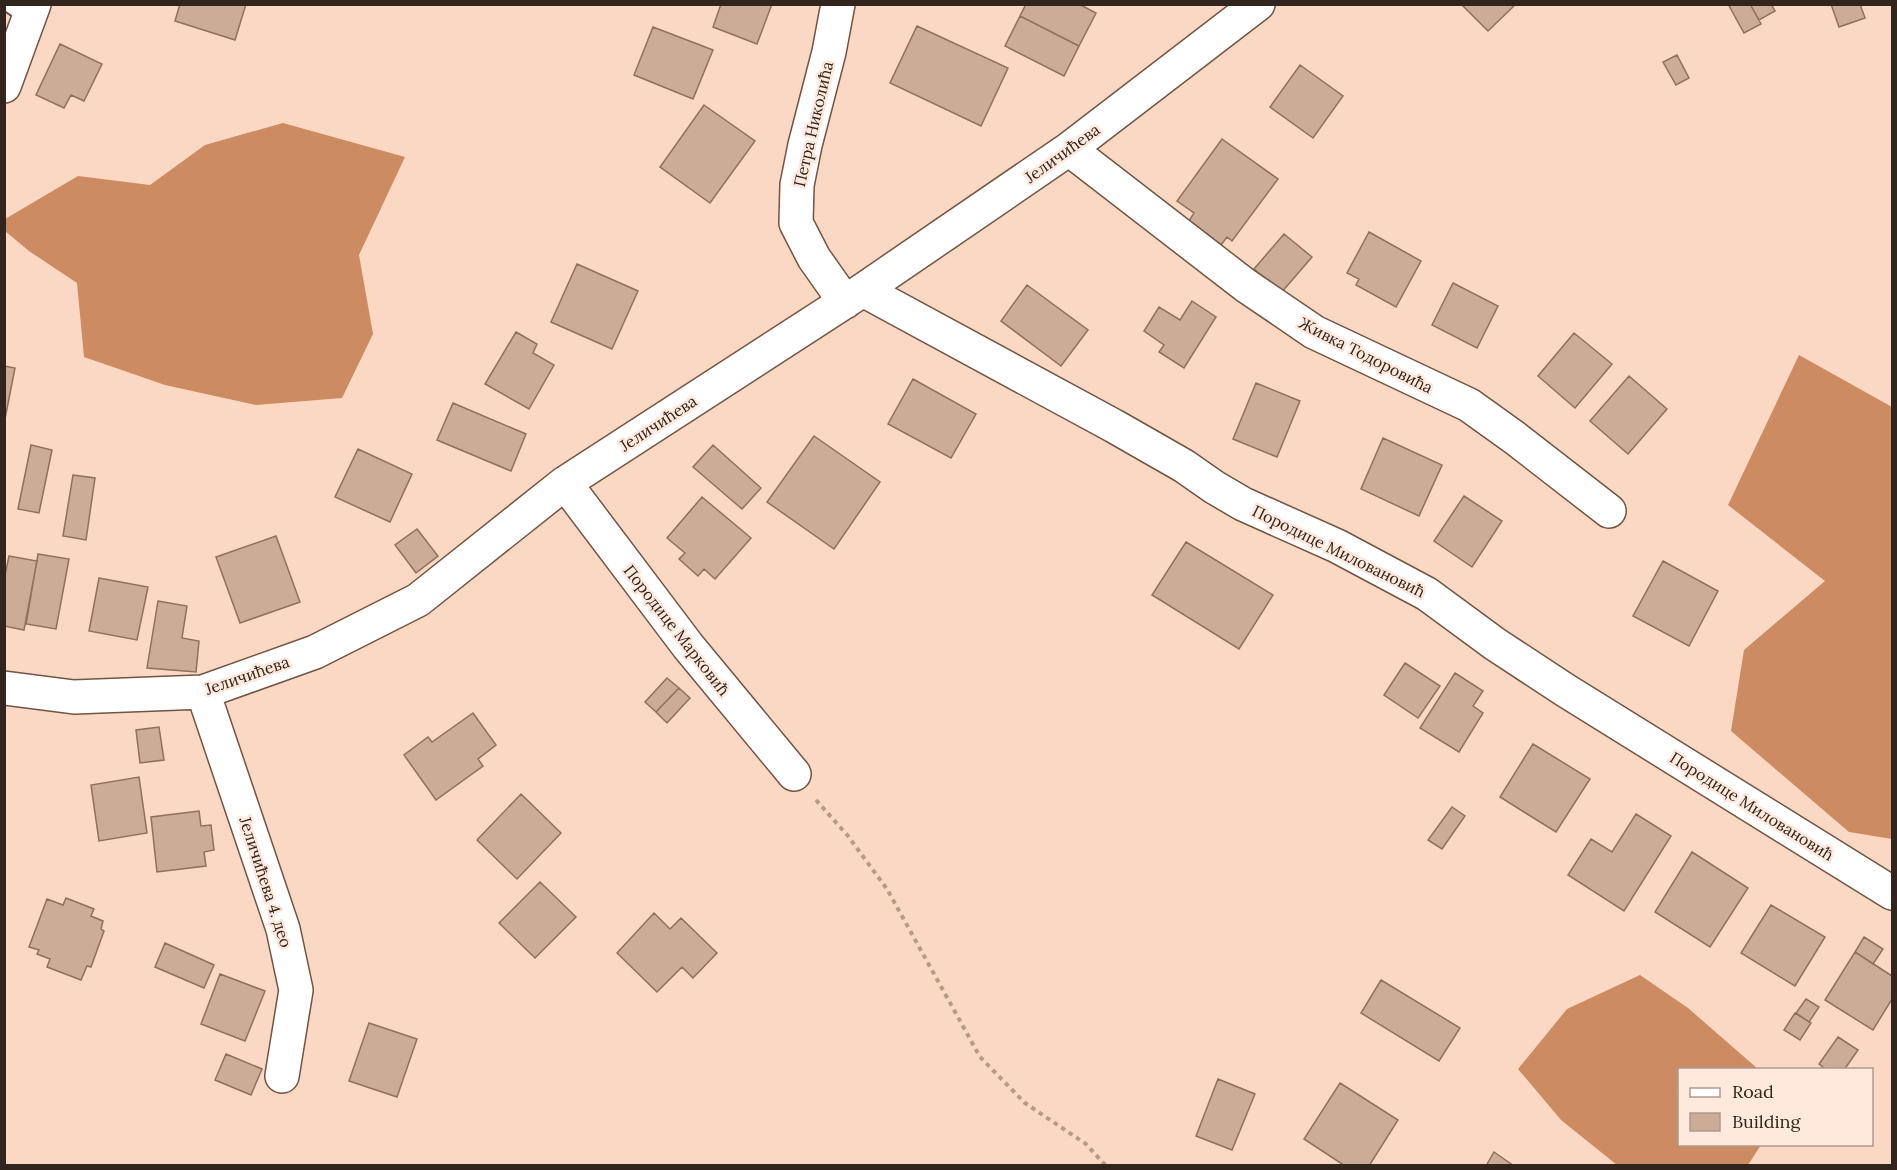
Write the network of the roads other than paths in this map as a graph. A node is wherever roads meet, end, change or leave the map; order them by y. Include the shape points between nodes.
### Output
1 (838, 4) edge
2 (1258, 4) edge
3 (25, 9) edge
4 (4, 86) edge
5 (1069, 149) junction
6 (854, 296) junction
7 (565, 483) junction
8 (1609, 511) dead end
9 (4, 688) edge
10 (203, 692) junction
11 (794, 774) road end
12 (1893, 893) edge
13 (282, 1076) dead end

1 - 6 street, Петра Николића via 797,185 796,223 814,258
2 - 5 street, Јеличићева
3 - 4 street
5 - 6 street, Јеличићева
5 - 8 street, Живка Тодоровића via 1245,285 1314,332 1469,405
6 - 7 street, Јеличићева
6 - 12 street, Породице Миловановић via 1114,426 1243,504 1337,546 1427,594 1565,690
7 - 10 street, Јеличићева via 418,600 315,652
7 - 11 street, Породице Марковић via 688,646
9 - 10 street, Јеличићева via 74,697
10 - 13 street, Јеличићева 4. део via 283,929 296,990

